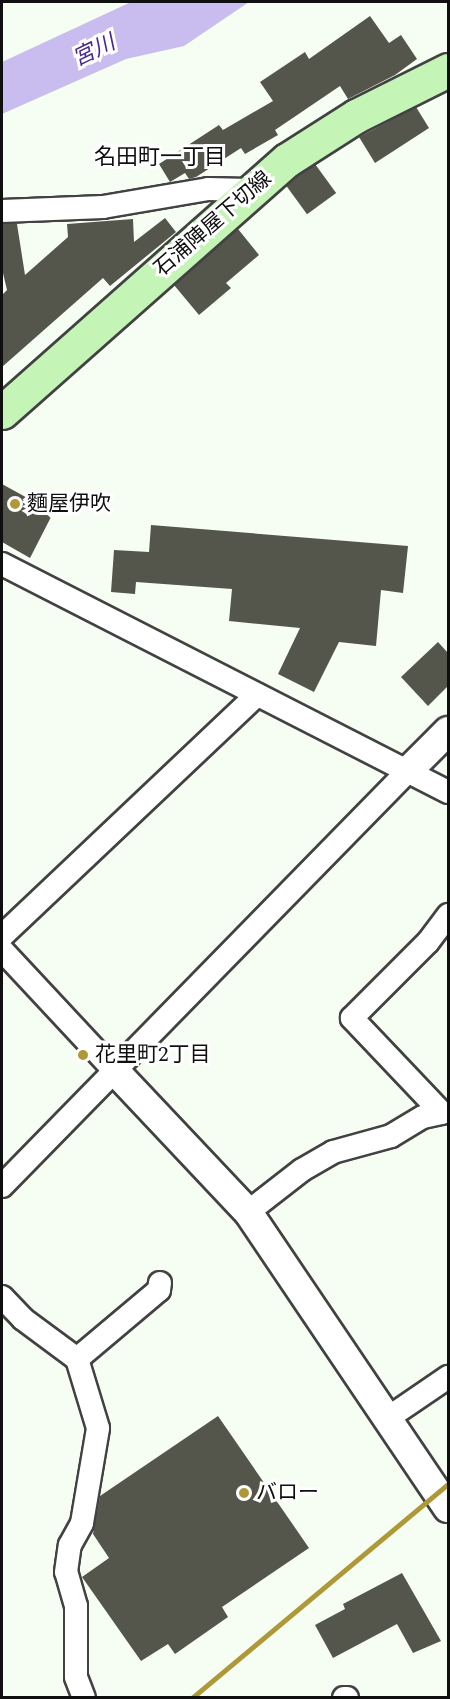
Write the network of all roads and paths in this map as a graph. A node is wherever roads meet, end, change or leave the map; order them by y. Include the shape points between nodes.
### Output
1 (448, 70) edge
2 (249, 190) junction
3 (2, 211) edge
4 (2, 412) edge
5 (2, 564) edge
6 (257, 695) junction
7 (448, 731) edge
8 (409, 770) junction
9 (448, 792) edge
10 (448, 915) edge
11 (2, 936) edge
12 (2, 950) edge
13 (114, 1070) junction
14 (445, 1118) edge
15 (2, 1186) edge
16 (248, 1212) junction
17 (160, 1283) dead end
18 (2, 1297) edge
19 (76, 1359) junction
20 (448, 1377) edge
21 (388, 1418) junction
22 (448, 1508) edge
23 (84, 1698) edge

1 - 2 main road, 石浦陣屋下切線 via 356,116
2 - 3 street via 208,189 103,207
2 - 4 main road, 石浦陣屋下切線
5 - 6 street
6 - 8 street
6 - 11 street
7 - 8 street
8 - 9 street
8 - 13 street
10 - 14 street via 429,942 352,1018
12 - 13 street
13 - 15 street
13 - 16 street
14 - 16 street via 423,1117 391,1136 333,1152 302,1170
16 - 21 street
17 - 19 street via 159,1290
18 - 19 street via 23,1319
19 - 23 street via 98,1428 82,1523 70,1545 66,1572 76,1606 76,1677
20 - 21 street
21 - 22 street

